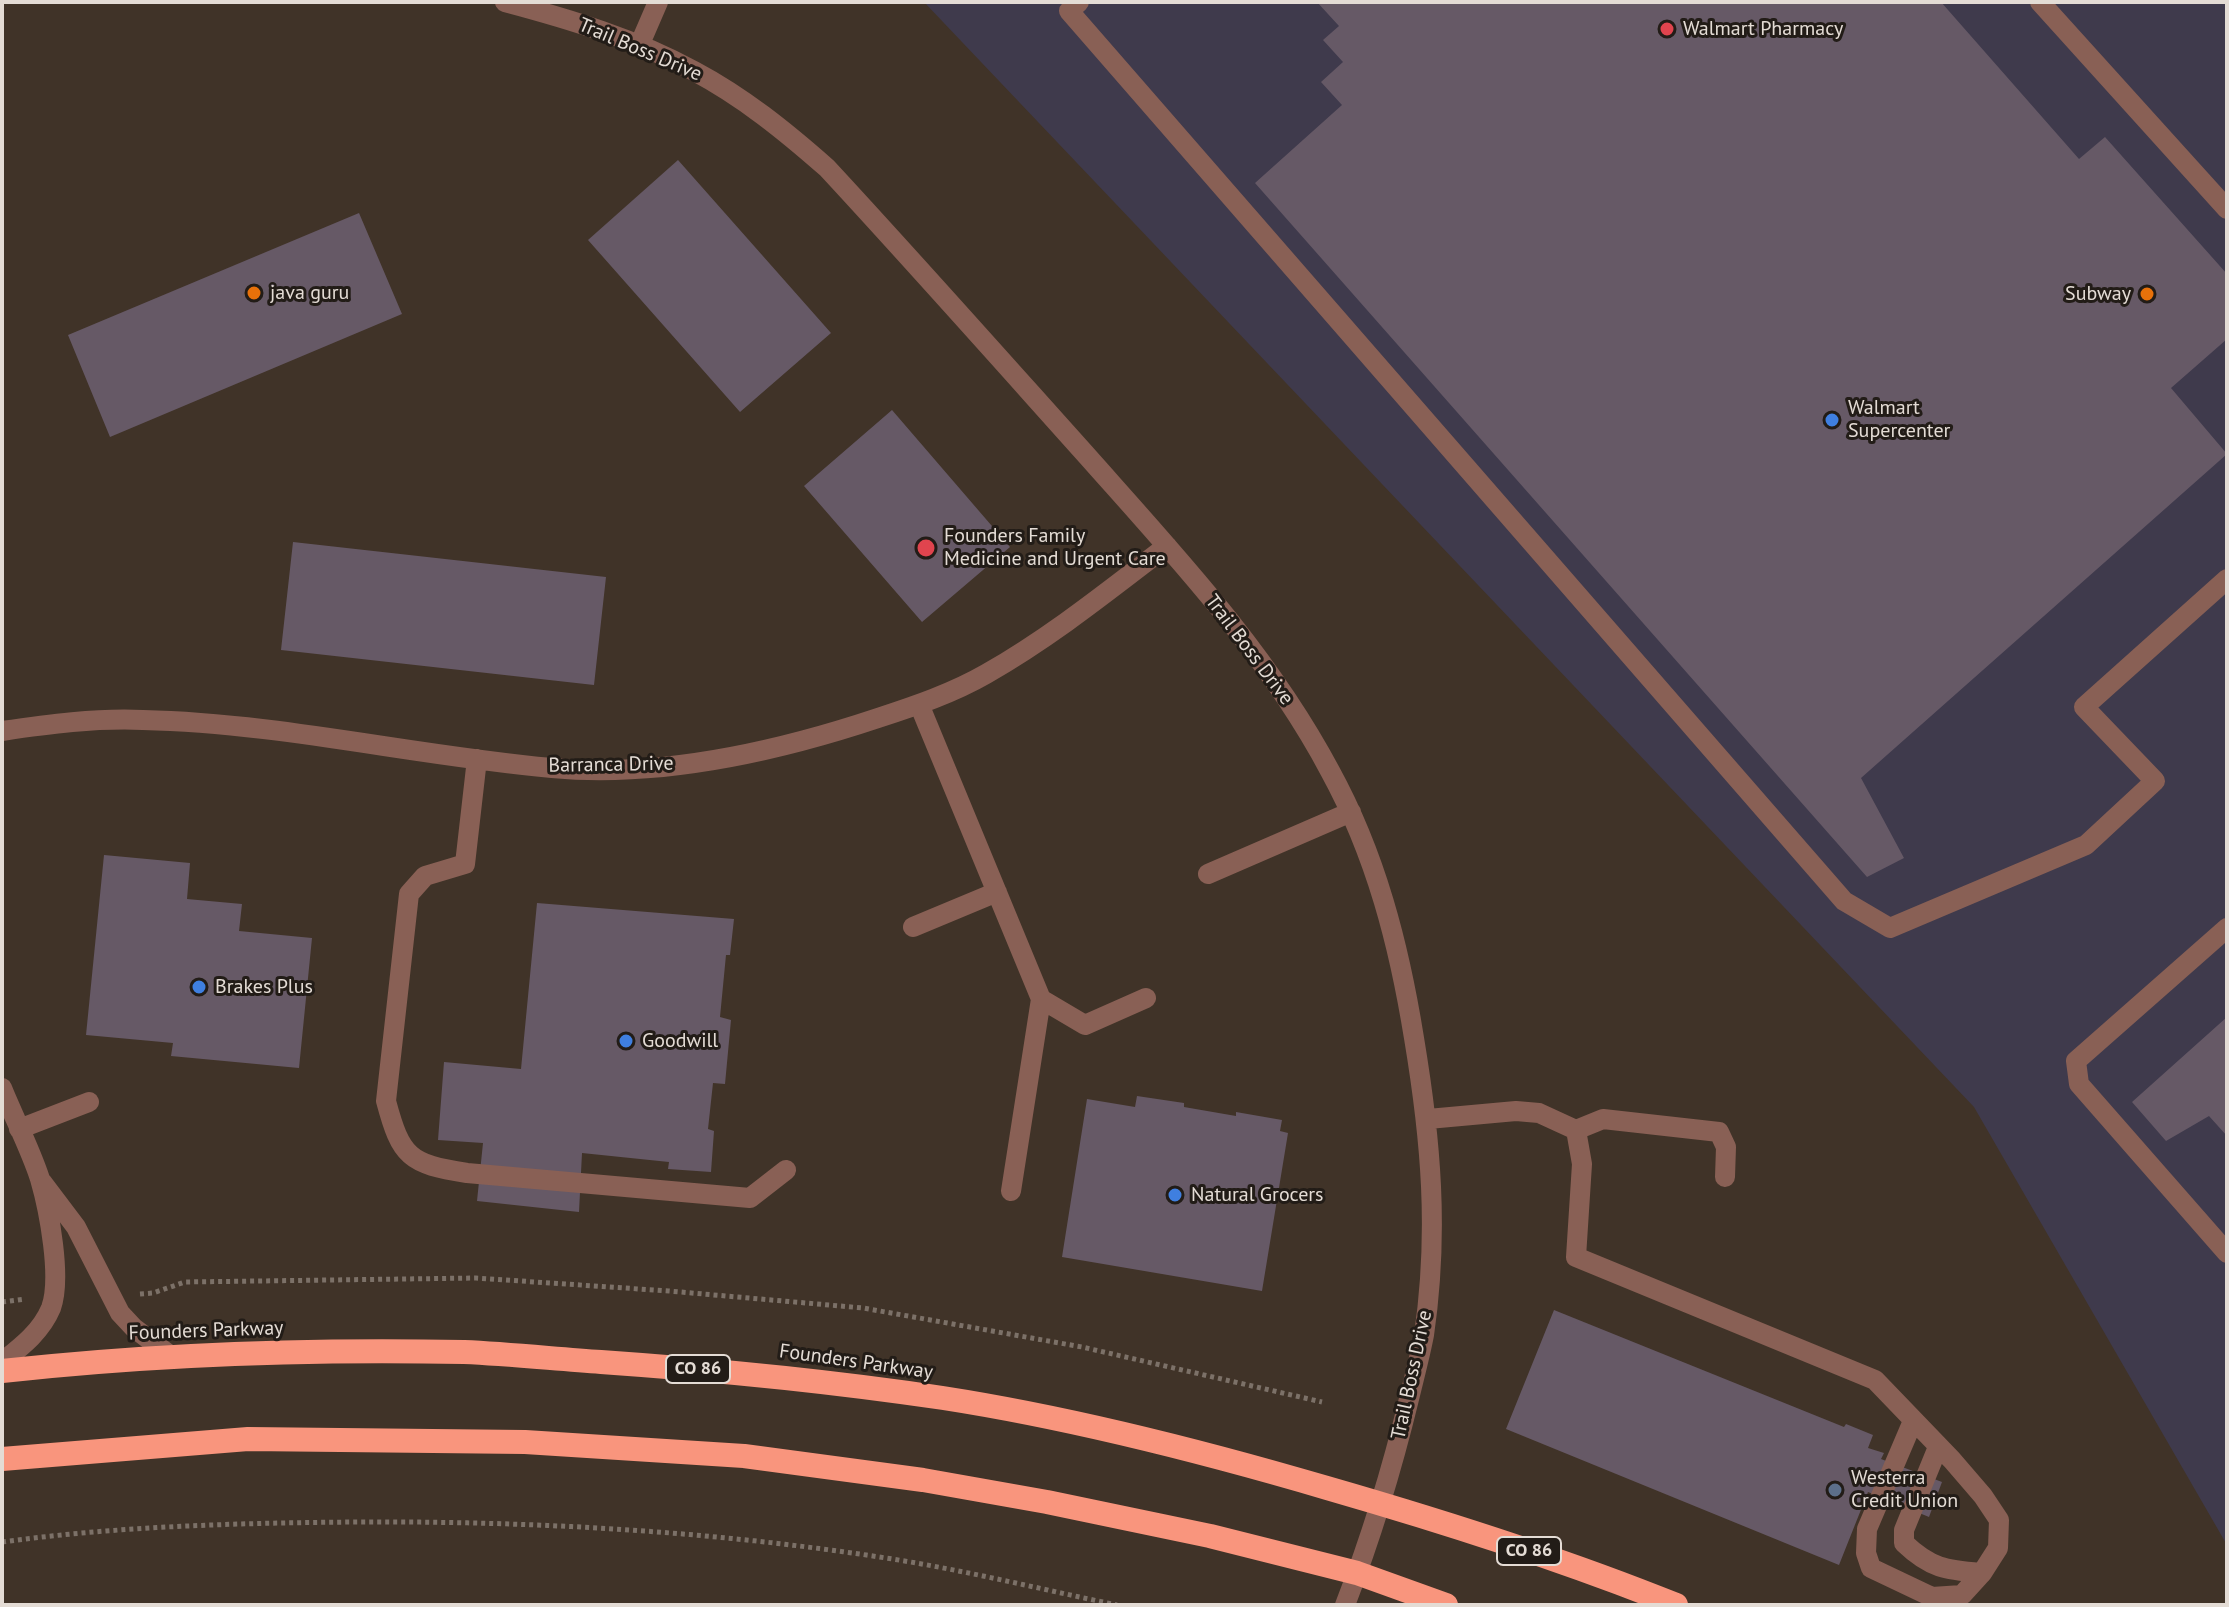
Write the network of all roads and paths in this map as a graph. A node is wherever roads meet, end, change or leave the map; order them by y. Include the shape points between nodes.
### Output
1 (505, 2) edge
2 (658, 2) edge
3 (1079, 2) edge
4 (2040, 2) edge
5 (639, 46) junction
6 (2227, 209) edge
7 (1167, 546) junction
8 (2227, 579) edge
9 (919, 704) junction
10 (2, 731) edge
11 (477, 759) junction
12 (1351, 812) junction
13 (1208, 874) dead end
14 (997, 892) junction
15 (913, 927) dead end
16 (2227, 928) edge
17 (1146, 998) dead end
18 (1041, 999) junction
19 (2, 1088) edge
20 (89, 1102) dead end
21 (1428, 1119) junction
22 (19, 1129) junction
23 (1576, 1130) junction
24 (786, 1170) dead end
25 (1725, 1177) dead end
26 (40, 1180) junction
27 (1011, 1191) dead end
28 (2227, 1253) edge
29 (135, 1294) dead end
30 (27, 1299) dead end
31 (2, 1302) edge
32 (171, 1356) junction
33 (2, 1362) edge
34 (2, 1371) edge
35 (1322, 1402) dead end
36 (1913, 1421) junction
37 (1945, 1454) junction
38 (2, 1459) edge
39 (1381, 1503) junction
40 (2, 1542) edge
41 (1357, 1573) junction
42 (1982, 1573) junction
43 (1117, 1605) edge
44 (1345, 1605) edge
45 (1446, 1605) edge
46 (1676, 1605) edge

1 - 5 street, Trail Boss Drive
2 - 5 street
3 - 8 street via 1069,11 1833,889 1890,928 2086,845 2155,781 2084,707
4 - 6 street
5 - 7 street, Trail Boss Drive via 737,96 827,168
7 - 9 street, Barranca Drive via 1046,638 983,676
7 - 12 street, Trail Boss Drive via 1266,669
9 - 11 street, Barranca Drive via 827,735 687,763 555,769
9 - 14 street
10 - 11 street, Barranca Drive via 69,721 143,720
11 - 24 street via 465,864 425,876 409,894 386,1101 394,1133 406,1153 433,1168 467,1173 750,1198
12 - 13 street
12 - 21 street, Trail Boss Drive via 1398,948
14 - 15 street
14 - 18 street
16 - 28 street via 2076,1061 2079,1084
17 - 18 street via 1085,1025
18 - 27 street
19 - 22 street
20 - 22 street
21 - 23 street via 1516,1111 1539,1113
21 - 39 street, Trail Boss Drive via 1433,1223 1423,1339
22 - 26 street
23 - 25 street via 1603,1119 1719,1132 1726,1147
23 - 36 street via 1582,1164 1576,1257 1875,1380
26 - 32 street via 76,1227 120,1313
26 - 33 street via 56,1287 40,1328
29 - 35 path via 185,1282 476,1278 863,1308 1082,1347
30 - 31 path
32 - 34 highway, Founders Parkway / CO 86
32 - 39 highway, Founders Parkway / CO 86 via 468,1352 753,1373 946,1398 1070,1422
36 - 37 street
36 - 42 street via 1867,1529 1871,1568 1932,1597 1962,1595
37 - 42 street via 1999,1520 1998,1548
37 - 42 street via 1904,1530 1904,1543 1942,1569
38 - 41 highway via 248,1439 525,1442 744,1456 1047,1502
39 - 41 street, Trail Boss Drive
39 - 46 highway, Founders Parkway / CO 86 via 1586,1569
40 - 43 path via 242,1523 443,1522 667,1531 888,1558
41 - 44 street, Trail Boss Drive
41 - 45 highway

